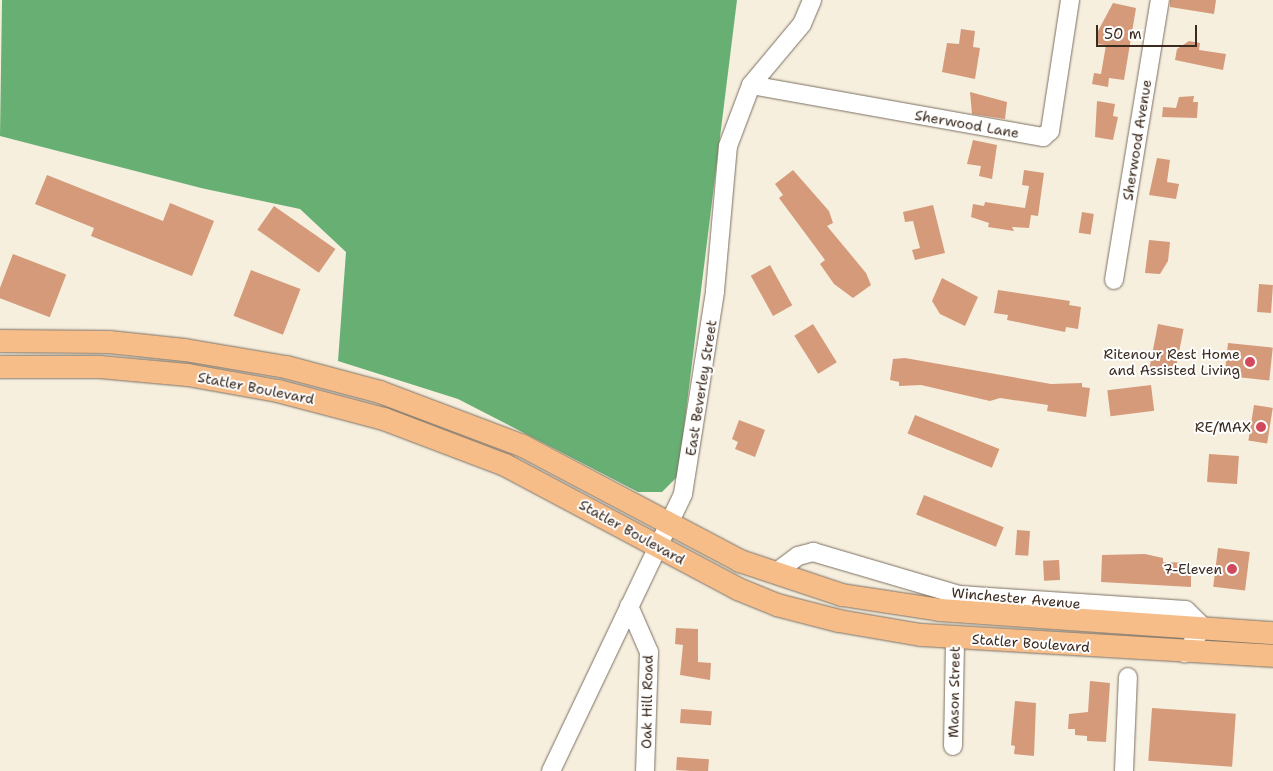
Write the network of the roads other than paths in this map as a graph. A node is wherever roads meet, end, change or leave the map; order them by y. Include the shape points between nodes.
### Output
1 (812, 0) edge
2 (1070, 0) edge
3 (1160, 0) edge
4 (751, 85) junction
5 (1114, 280) dead end
6 (0, 341) edge
7 (0, 366) edge
8 (669, 523) junction
9 (660, 549) junction
10 (774, 574) junction
11 (629, 606) junction
12 (1203, 627) junction
13 (1273, 633) edge
14 (955, 637) junction
15 (1185, 654) junction
16 (1273, 656) edge
17 (1273, 674) edge
18 (1128, 677) dead end
19 (953, 746) dead end
20 (551, 771) edge
21 (645, 771) edge
22 (1124, 771) edge

1 - 4 street, East Beverley Street via 802,24
2 - 4 street, Sherwood Lane via 1050,131 1043,137
3 - 5 street, Sherwood Avenue
4 - 8 street, East Beverley Street via 726,155 715,292 687,478
6 - 8 main road, Statler Boulevard via 91,342 185,350 338,380 507,438
7 - 9 main road, Statler Boulevard via 166,372 243,384 349,409 505,465
8 - 9 street, East Beverley Street
8 - 10 main road, Statler Boulevard
9 - 11 street, East Beverley Street
9 - 14 main road, Statler Boulevard via 777,605 857,625
10 - 12 main road, Statler Boulevard via 886,604
10 - 12 street, Winchester Avenue via 798,556 813,552 960,595 1181,609 1192,614
11 - 20 street, East Beverley Street
11 - 21 street, Oak Hill Road via 649,652
12 - 13 main road, Statler Boulevard
12 - 15 street
14 - 15 main road, Statler Boulevard
14 - 19 street, Mason Street
15 - 16 main road, Statler Boulevard
15 - 17 main road via 1257,663
18 - 22 street

